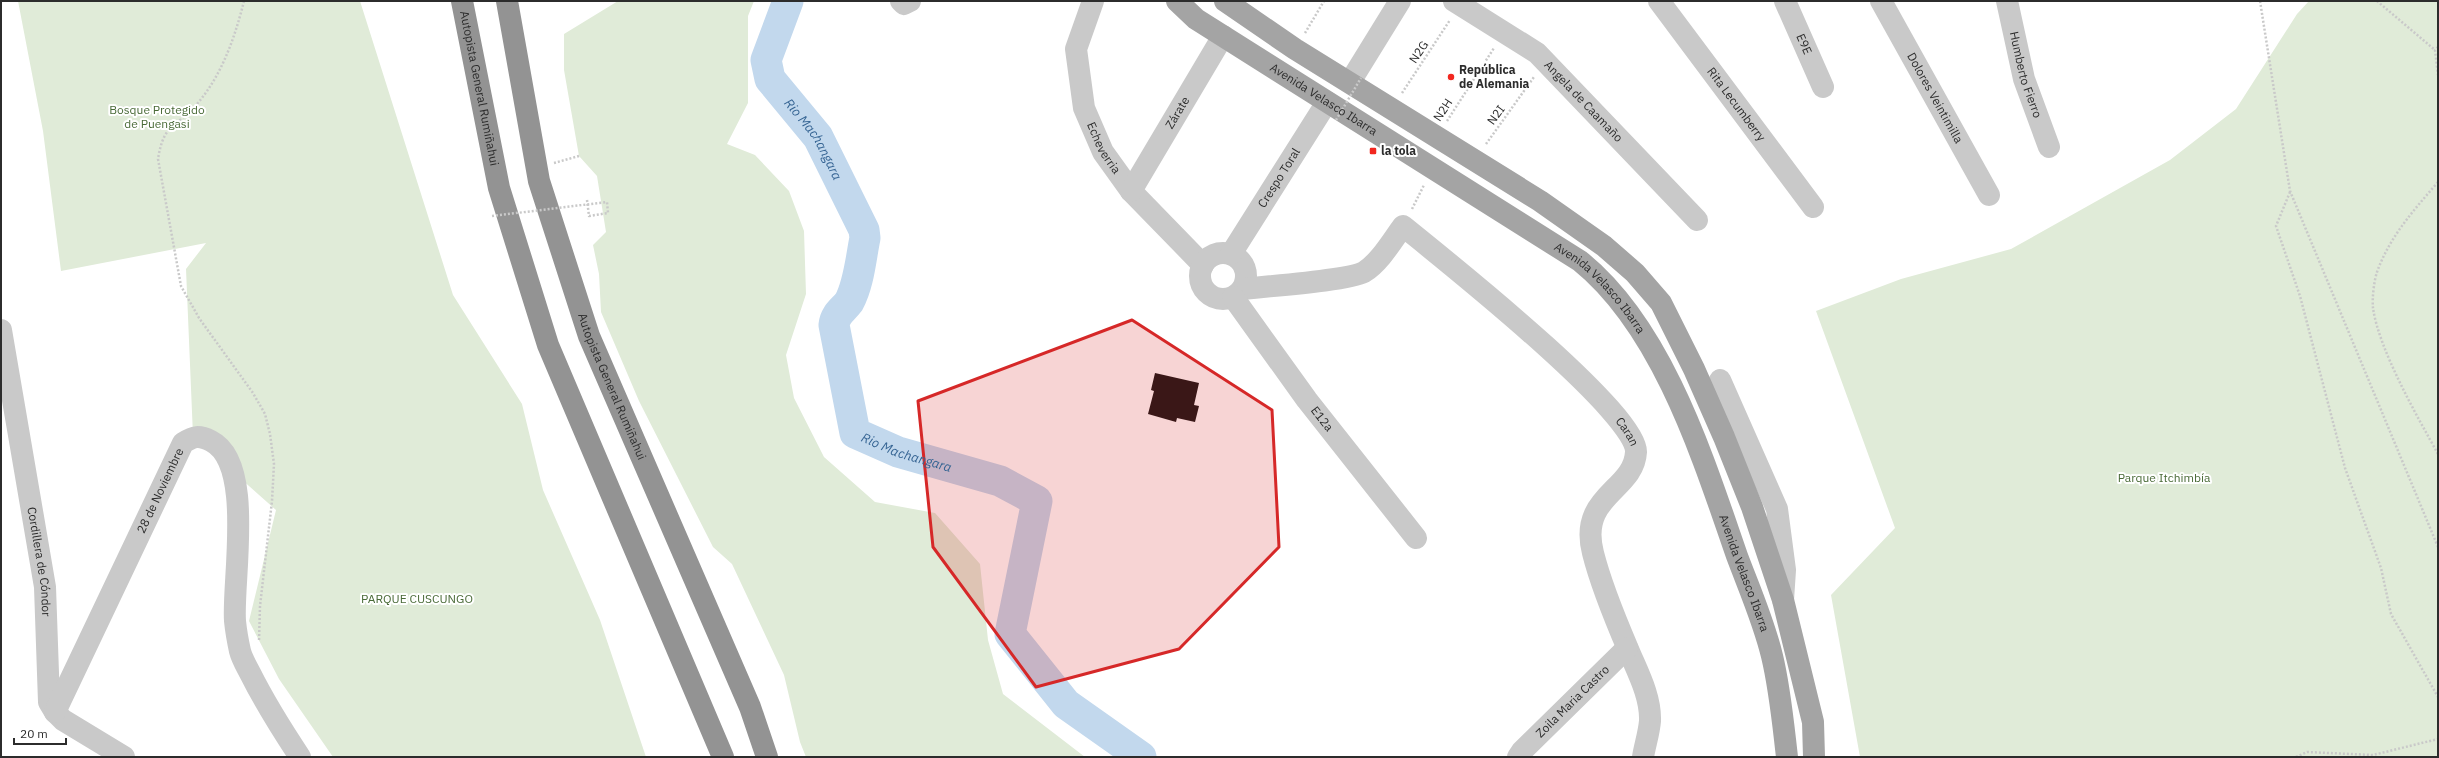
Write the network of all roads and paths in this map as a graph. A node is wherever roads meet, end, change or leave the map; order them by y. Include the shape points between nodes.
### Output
1 (244, 1) edge
2 (462, 1) edge
3 (507, 1) edge
4 (901, 1) edge
5 (910, 1) edge
6 (1093, 1) edge
7 (1176, 1) edge
8 (1225, 1) edge
9 (1324, 1) edge
10 (1400, 1) edge
11 (1659, 1) edge
12 (1785, 1) edge
13 (1881, 1) edge
14 (2007, 1) edge
15 (2260, 1) edge
16 (2377, 1) edge
17 (1458, 3) edge
18 (1504, 32) junction
19 (1223, 36) junction
20 (2438, 47) edge
21 (1295, 49) junction
22 (2435, 50) junction
23 (1545, 62) junction
24 (2438, 75) edge
25 (1356, 80) junction
26 (1823, 87) dead end
27 (1392, 108) junction
28 (1332, 111) junction
29 (1436, 137) junction
30 (2049, 147) dead end
31 (579, 156) dead end
32 (1474, 160) junction
33 (1433, 167) junction
34 (537, 168) junction
35 (2438, 182) edge
36 (1131, 191) junction
37 (2290, 191) junction
38 (1989, 195) dead end
39 (587, 200) dead end
40 (1813, 207) dead end
41 (492, 216) dead end
42 (1697, 220) dead end
43 (1403, 226) junction
44 (1231, 254) junction
45 (1203, 265) junction
46 (1238, 293) junction
47 (1, 330) edge
48 (1720, 380) dead end
49 (2438, 454) edge
50 (1416, 538) dead end
51 (2438, 548) edge
52 (1783, 600) junction
53 (259, 642) dead end
54 (1627, 648) junction
55 (2438, 697) edge
56 (55, 712) junction
57 (2438, 739) edge
58 (124, 757) edge
59 (300, 757) edge
60 (723, 757) edge
61 (767, 757) edge
62 (1518, 757) edge
63 (1643, 757) edge
64 (1787, 757) edge
65 (1814, 757) edge
66 (2296, 757) edge

1 - 53 path via 236,33 216,76 197,105 174,123 161,140 158,159 181,286 199,318 253,393 265,414 270,434 274,464 260,606
2 - 60 highway, Autopista General Rumiñahui via 499,188 548,345
3 - 34 highway, Autopista General Rumiñahui
4 - 5 street via 904,4
6 - 36 street, Echeverria via 1076,49 1084,108 1102,152
7 - 19 main road, Avenida Velasco Ibarra via 1196,19
8 - 21 main road
9 - 21 path
10 - 25 street
11 - 40 street, Rita Lecumberry
12 - 26 street, E9E
13 - 38 street, Dolores Veintimilla
14 - 30 street, Humberto Fierro via 2024,79
15 - 37 path
16 - 22 path
17 - 18 street, Angela de Caamaño
17 - 27 path, N2G
18 - 23 street, Angela de Caamaño via 1537,53
18 - 29 path, N2H
19 - 28 main road, Avenida Velasco Ibarra
19 - 36 street, Zárate
20 - 22 path
21 - 25 main road
22 - 24 path
23 - 32 path, N2I
23 - 42 street, Angela de Caamaño
25 - 27 main road
25 - 28 path, bridge
27 - 29 main road
28 - 33 main road, Avenida Velasco Ibarra
28 - 44 street, Crespo Toral
29 - 32 main road
31 - 34 path
32 - 52 main road via 1540,201 1604,246 1635,273 1661,303 1694,368 1724,437 1752,507
33 - 43 path
33 - 64 main road, Avenida Velasco Ibarra via 1580,261 1599,277 1634,321 1667,376 1696,444 1772,654
34 - 61 highway, Autopista General Rumiñahui via 589,336 750,707
35 - 49 path via 2406,219 2391,242 2377,273 2373,307 2384,347
36 - 45 street, Echeverria
37 - 51 path
37 - 55 path via 2276,226 2300,296 2345,468 2381,568 2391,614
39 - 41 path, bridge via 589,216 608,213 606,202
43 - 46 street via 1380,256 1363,272
43 - 54 street, Caran via 1522,323 1580,378 1630,433 1636,451 1632,468 1597,508 1589,529 1593,553
44 - 45 street via 1215,254
44 - 46 street via 1242,262 1245,268 1246,275
45 - 46 street via 1201,281 1210,294 1217,298
46 - 50 street, E12a via 1307,400
47 - 56 street, Cordillera de Cóndor via 46,587 49,702
48 - 52 street via 1777,509 1785,570
52 - 65 main road via 1813,722
54 - 62 street, Zoila Maria Castro
54 - 63 street, Caran via 1643,684 1650,720
56 - 58 street via 63,720
56 - 59 street, 28 de Noviembre via 183,443 193,436 203,437 215,443 223,452 232,473 238,501 235,621 240,653
57 - 66 path via 2373,755 2306,752

